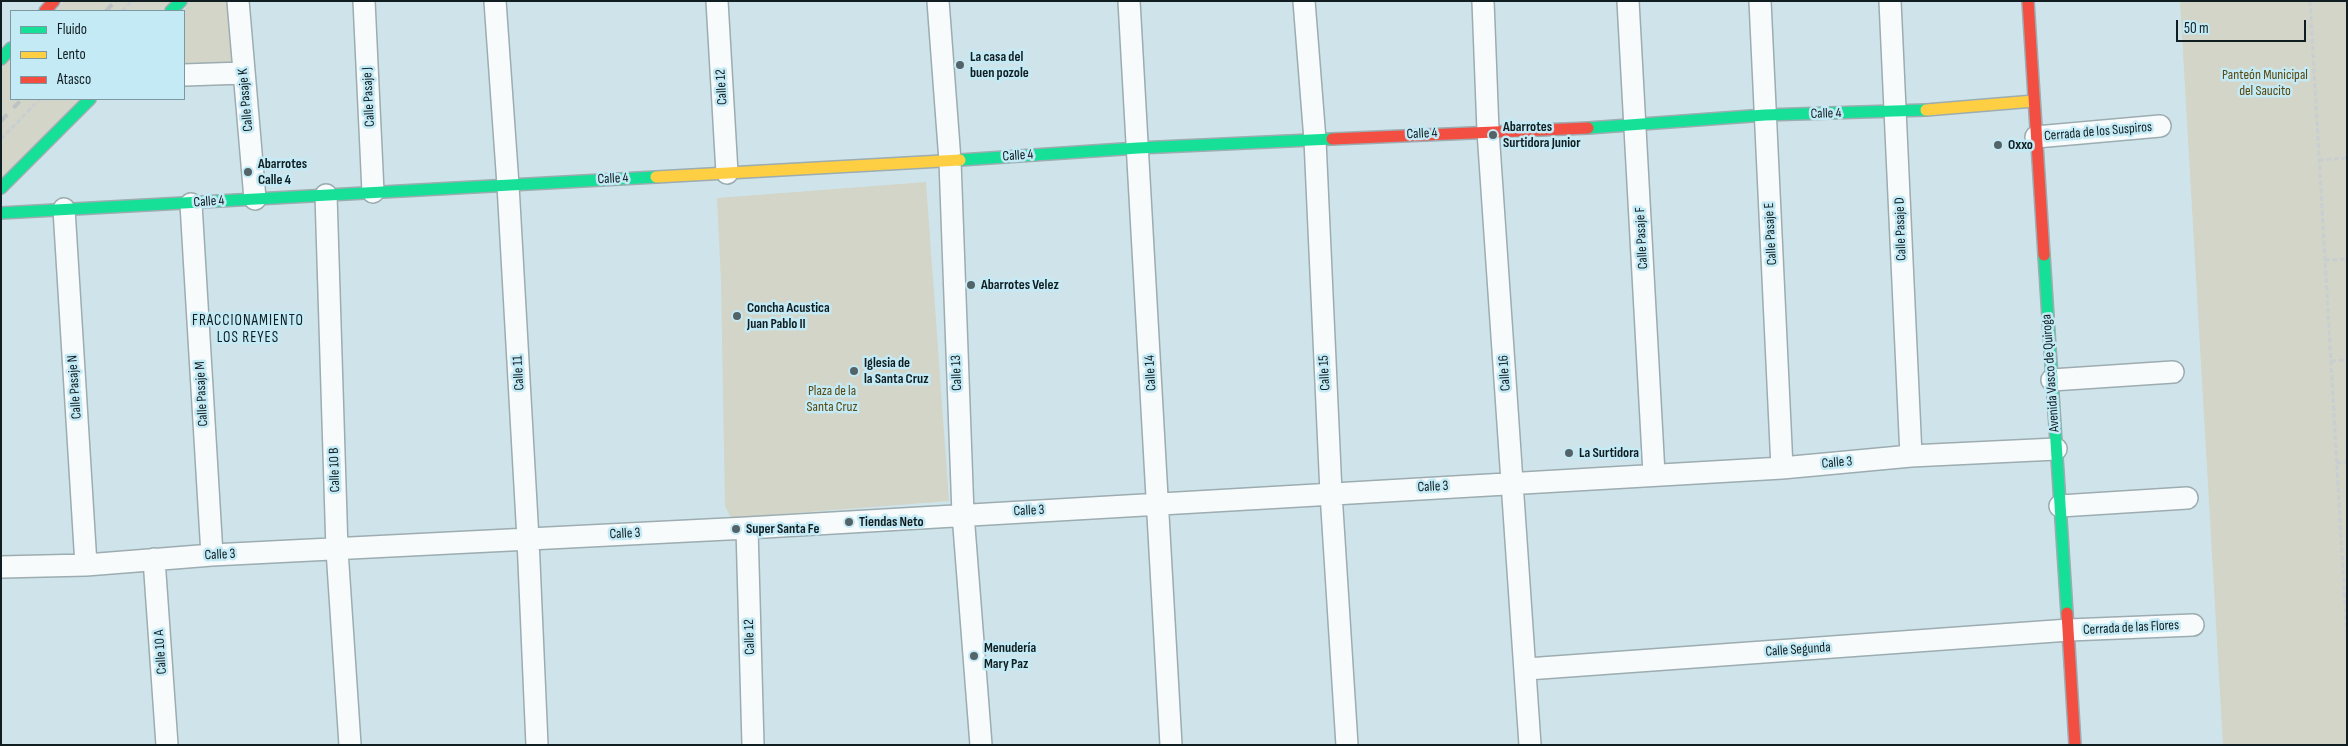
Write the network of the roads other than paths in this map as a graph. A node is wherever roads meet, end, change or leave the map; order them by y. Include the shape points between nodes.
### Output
1 (181, 1) edge
2 (238, 1) edge
3 (364, 1) edge
4 (494, 1) edge
5 (717, 1) edge
6 (938, 1) edge
7 (1129, 1) edge
8 (1304, 1) edge
9 (1483, 1) edge
10 (1628, 1) edge
11 (1760, 1) edge
12 (1890, 1) edge
13 (2028, 1) edge
14 (172, 10) edge
15 (10, 49) edge
16 (1, 59) edge
17 (243, 73) junction
18 (185, 75) edge
19 (89, 100) edge
20 (2034, 101) junction
21 (1896, 112) junction
22 (1765, 115) junction
23 (1636, 126) junction
24 (2160, 126) dead end
25 (1488, 131) junction
26 (2036, 137) junction
27 (1314, 140) junction
28 (1138, 148) junction
29 (950, 160) junction
30 (727, 173) junction
31 (508, 185) junction
32 (1, 188) edge
33 (373, 192) junction
34 (326, 195) junction
35 (255, 199) junction
36 (190, 204) junction
37 (64, 209) junction
38 (1, 213) edge
39 (2173, 372) dead end
40 (2052, 380) junction
41 (2056, 449) junction
42 (1911, 456) junction
43 (1782, 468) junction
44 (1654, 474) junction
45 (1512, 482) junction
46 (1331, 493) junction
47 (2187, 498) dead end
48 (1159, 504) junction
49 (2060, 506) junction
50 (963, 514) junction
51 (747, 528) junction
52 (528, 538) junction
53 (337, 550) junction
54 (212, 555) junction
55 (154, 559) junction
56 (86, 565) junction
57 (1, 567) edge
58 (2193, 625) dead end
59 (2069, 630) junction
60 (1527, 669) junction
61 (167, 745) edge
62 (350, 745) edge
63 (536, 745) edge
64 (753, 745) edge
65 (981, 745) edge
66 (1171, 745) edge
67 (1347, 745) edge
68 (1530, 745) edge
69 (2075, 745) edge

1 - 14 street
2 - 17 street, Calle Pasaje K
3 - 33 street, Calle Pasaje J
4 - 31 street, Calle 11
5 - 30 street, Calle 12
6 - 29 street, Calle 13
7 - 28 street, Calle 14
8 - 27 street, Calle 15
9 - 25 street, Calle 16
10 - 23 street, Calle Pasaje F
11 - 22 street, Calle Pasaje E
12 - 21 street, Calle Pasaje D
13 - 20 street, Avenida Vasco de Quiroga
15 - 16 street
17 - 18 street
17 - 35 street, Calle Pasaje K
19 - 32 street
20 - 21 street, Calle 4
20 - 26 street, Avenida Vasco de Quiroga
21 - 22 street, Calle 4
21 - 42 street, Calle Pasaje D
22 - 23 street, Calle 4
22 - 43 street, Calle Pasaje E
23 - 25 street, Calle 4
23 - 44 street, Calle Pasaje F
24 - 26 street, Cerrada de los Suspiros
25 - 27 street, Calle 4
25 - 45 street, Calle 16
26 - 40 street, Avenida Vasco de Quiroga
27 - 28 street, Calle 4
27 - 46 street, Calle 15
28 - 29 street, Calle 4
28 - 48 street, Calle 14
29 - 30 street, Calle 4
29 - 50 street, Calle 13
30 - 31 street, Calle 4
31 - 33 street, Calle 4
31 - 52 street, Calle 11
33 - 34 street, Calle 4
34 - 35 street, Calle 4
34 - 53 street, Calle 10 B
35 - 36 street, Calle 4
36 - 37 street, Calle 4
36 - 54 street, Calle Pasaje M
37 - 38 street, Calle 4
37 - 56 street, Calle Pasaje N
39 - 40 street
40 - 41 street, Avenida Vasco de Quiroga
41 - 42 street, Calle 3
41 - 49 street, Avenida Vasco de Quiroga
42 - 43 street, Calle 3
43 - 44 street, Calle 3
44 - 45 street, Calle 3
45 - 46 street, Calle 3
45 - 60 street, Calle 16
46 - 48 street, Calle 3
46 - 67 street, Calle 15
47 - 49 street
48 - 50 street, Calle 3
48 - 66 street, Calle 14
49 - 59 street, Avenida Vasco de Quiroga
50 - 51 street, Calle 3
50 - 65 street, Calle 13
51 - 52 street, Calle 3
51 - 64 street, Calle 12
52 - 53 street, Calle 3
52 - 63 street, Calle 11
53 - 54 street, Calle 3
53 - 62 street, Calle 10 B
54 - 55 street, Calle 3
55 - 56 street, Calle 3
55 - 61 street, Calle 10 A
56 - 57 street, Calle 3
58 - 59 street, Cerrada de las Flores
59 - 60 street, Calle Segunda
59 - 69 street, Avenida Vasco de Quiroga
60 - 68 street, Calle 16

